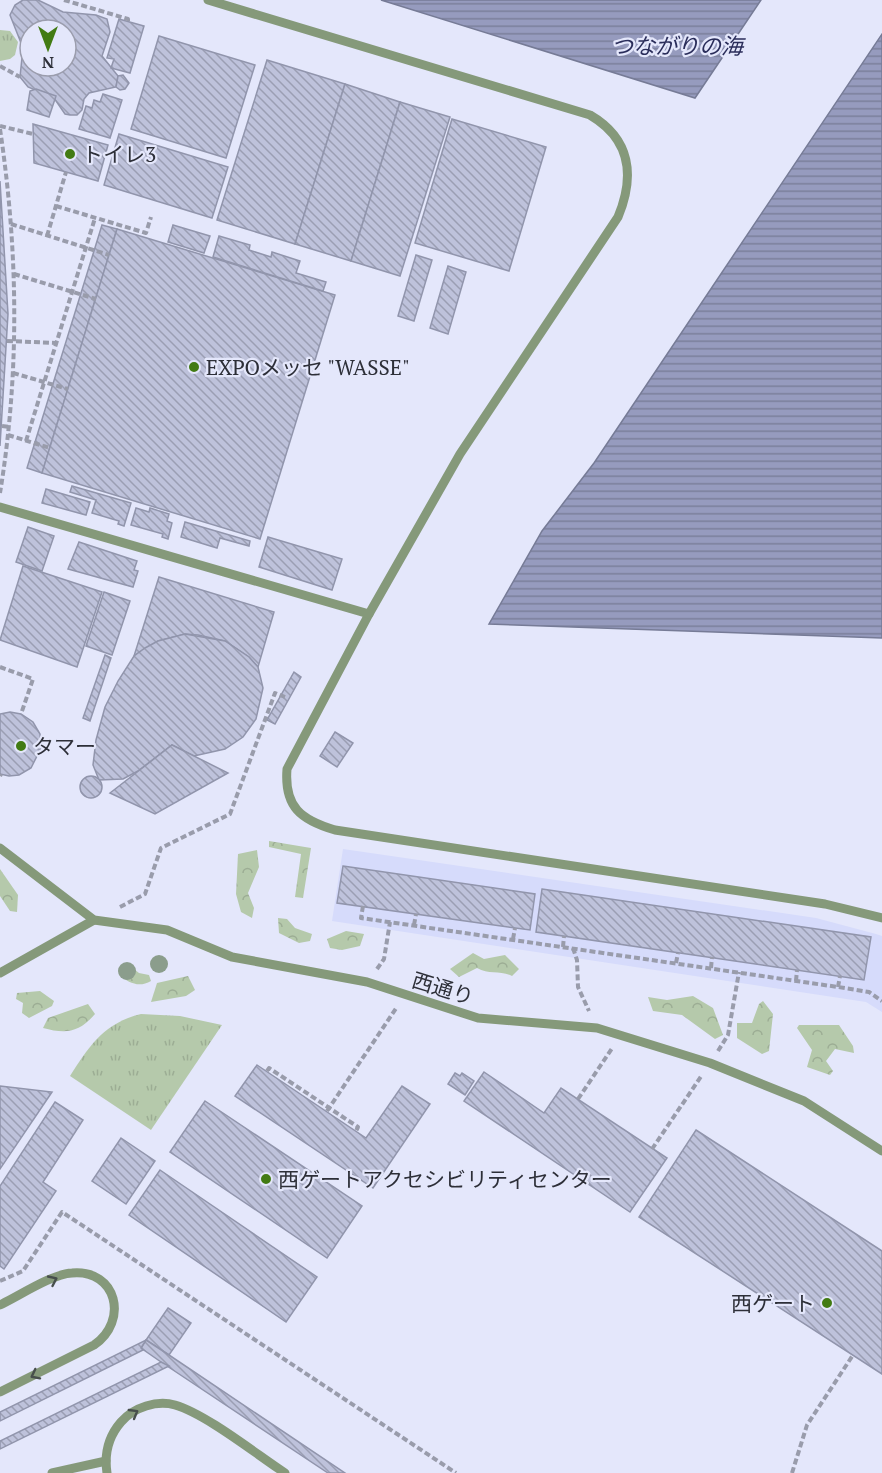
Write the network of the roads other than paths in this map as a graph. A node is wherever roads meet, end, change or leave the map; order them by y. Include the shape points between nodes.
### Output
1 (208, 0) edge
2 (0, 507) edge
3 (369, 614) junction
4 (0, 848) edge
5 (882, 918) edge
6 (94, 920) junction
7 (0, 973) edge
8 (882, 1151) edge
9 (0, 1305) edge
10 (0, 1392) edge
11 (106, 1461) junction
12 (52, 1473) edge
13 (108, 1473) edge
14 (285, 1473) edge

1 - 3 lane via 590,115 607,125 626,160 629,180 618,217 460,454
2 - 3 lane
3 - 5 lane via 287,769 290,802 316,824 825,904
4 - 6 lane, 西通り
6 - 7 lane
6 - 8 lane, 西通り via 167,930 232,957 367,982 478,1018 597,1028 621,1035 710,1063 804,1101
9 -> 10 lane via 57,1277 81,1273 104,1283 111,1292 115,1317 104,1338 94,1345
11 - 12 lane
11 - 13 lane
11 -> 14 lane via 111,1437 125,1418 155,1404 174,1405 192,1412

